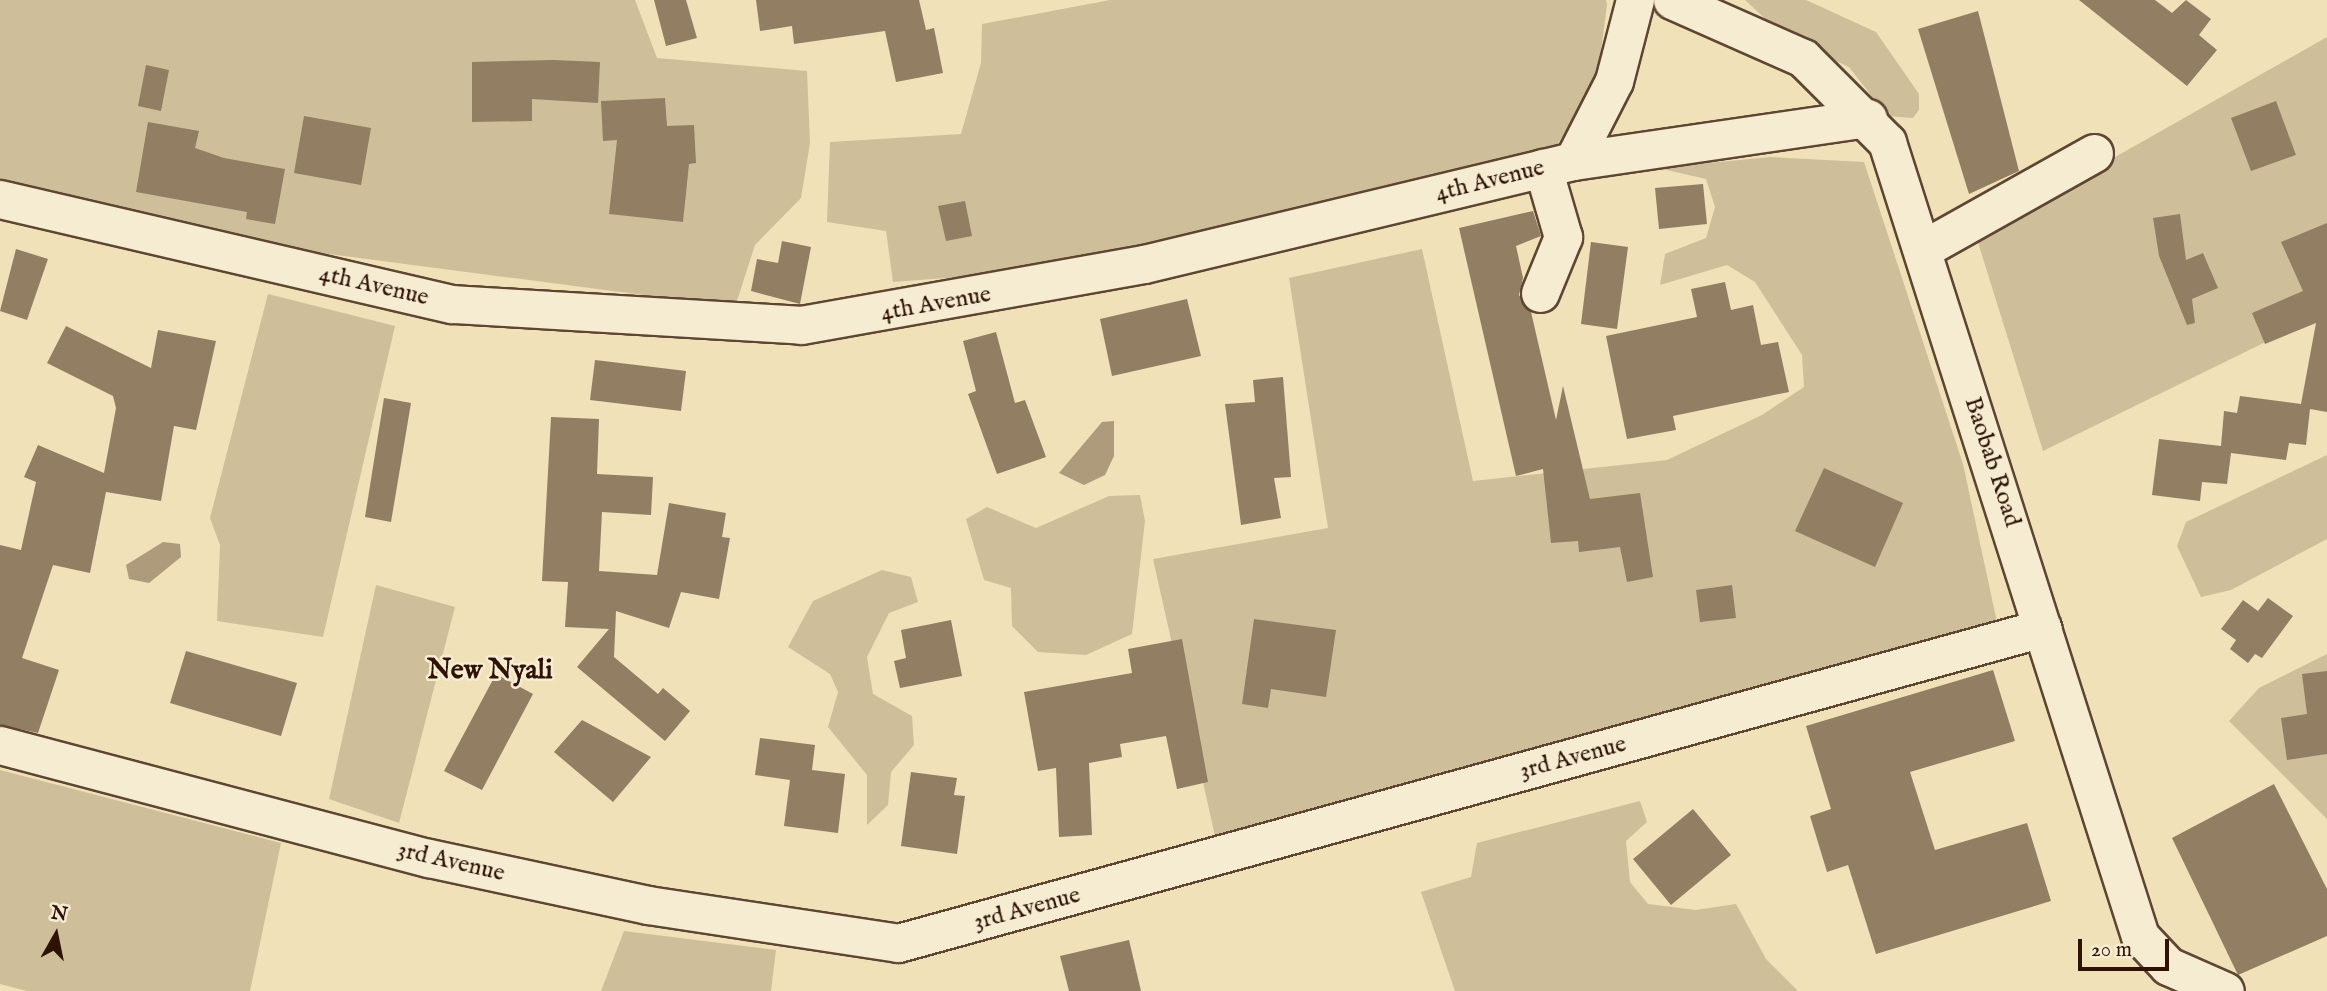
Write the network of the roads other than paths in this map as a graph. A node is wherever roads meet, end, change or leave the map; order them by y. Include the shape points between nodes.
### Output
1 (1635, 0) edge
2 (1672, 0) edge
3 (1868, 118) junction
4 (2094, 153) dead end
5 (1558, 165) junction
6 (0, 199) edge
7 (1923, 249) junction
8 (1540, 293) dead end
9 (2042, 628) junction
10 (0, 745) edge
11 (2225, 991) edge

1 - 5 street via 1614,80
2 - 3 street, Baobab Road via 1802,58
3 - 5 street, 4th Avenue
3 - 7 street, Baobab Road via 1900,170
4 - 7 street
5 - 6 street, 4th Avenue via 1144,264 801,326 452,304
5 - 8 street via 1563,237
7 - 9 street, Baobab Road
9 - 10 street, 3rd Avenue via 898,943 648,905 429,858
9 - 11 street, Baobab Road via 2140,936 2168,966

